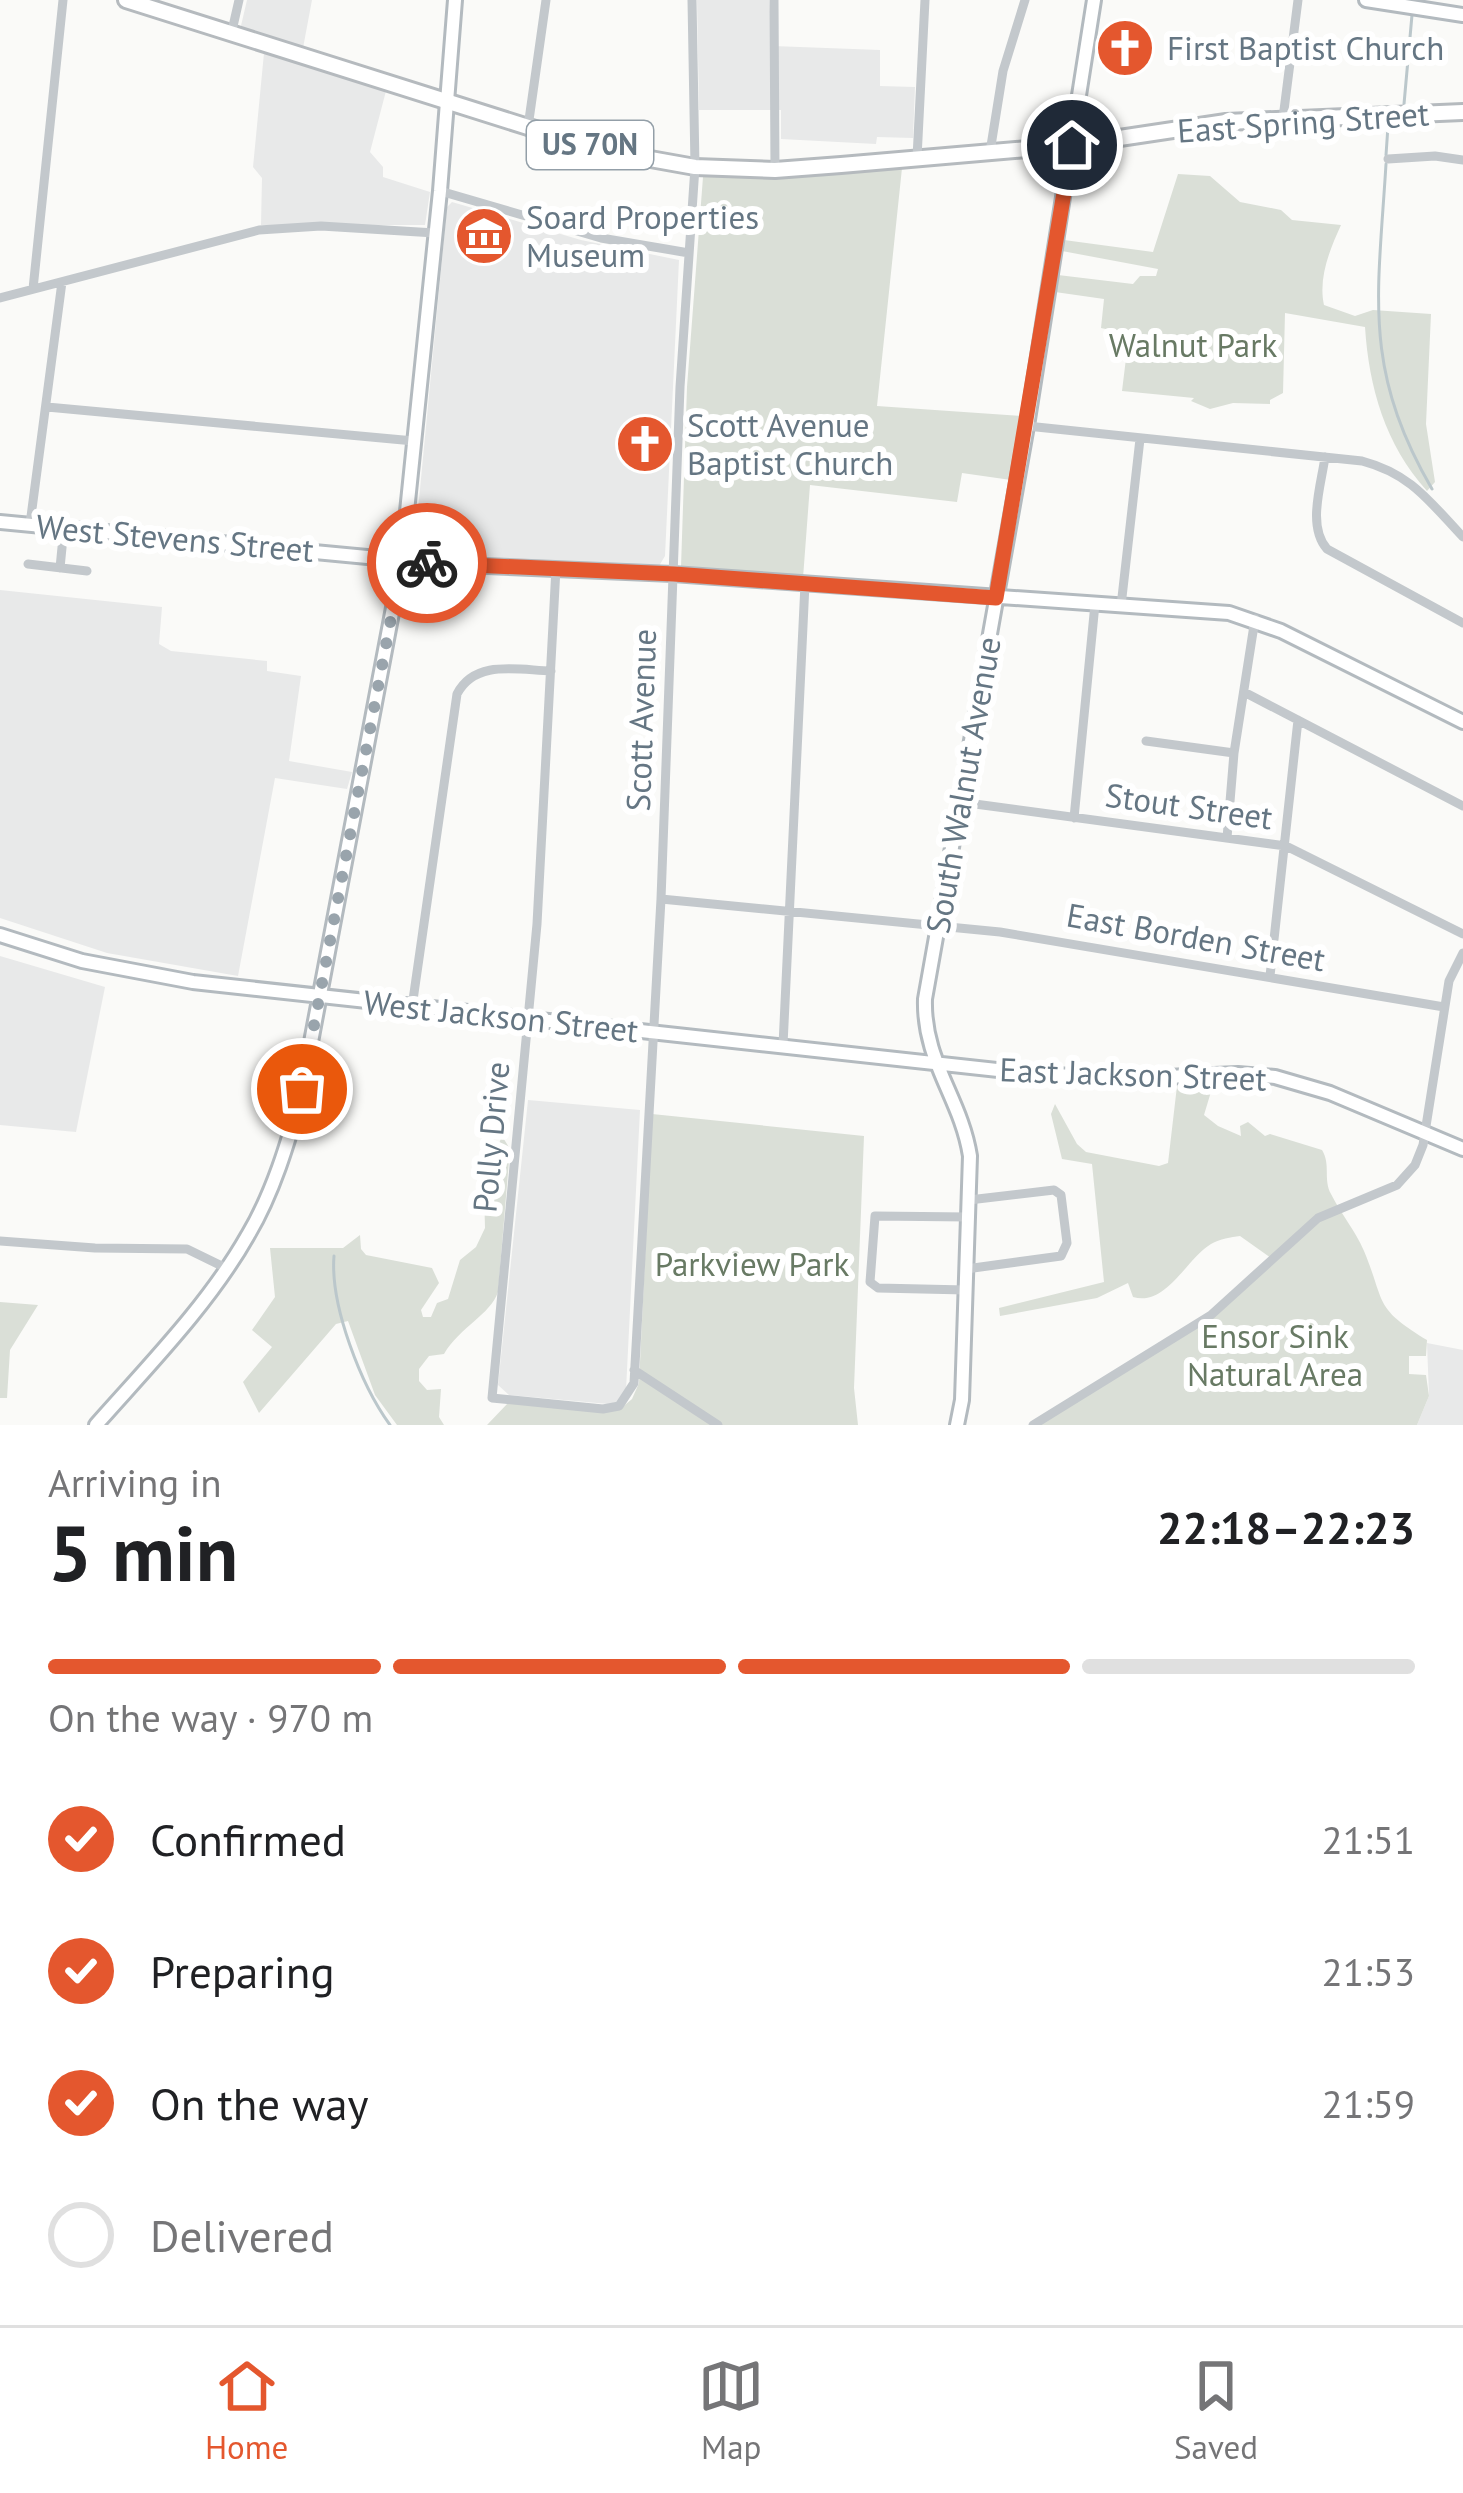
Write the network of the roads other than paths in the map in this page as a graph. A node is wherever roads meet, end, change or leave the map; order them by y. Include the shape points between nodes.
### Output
1 (62, 0) edge
2 (127, 0) edge
3 (239, 0) edge
4 (455, 0) edge
5 (546, 0) edge
6 (692, 0) edge
7 (774, 0) edge
8 (925, 0) edge
9 (1024, 0) edge
10 (1094, 0) edge
11 (1298, 0) edge
12 (1366, 0) edge
13 (1463, 15) edge
14 (231, 35) junction
15 (447, 103) junction
16 (1463, 112) edge
17 (1283, 118) junction
18 (528, 127) junction
19 (1072, 145) junction
20 (990, 152) junction
21 (917, 158) junction
22 (1388, 159) dead end
23 (1463, 160) edge
24 (695, 167) junction
25 (775, 170) junction
26 (440, 191) junction
27 (436, 233) junction
28 (689, 253) junction
29 (62, 282) junction
30 (33, 290) junction
31 (0, 298) edge
32 (47, 407) junction
33 (1027, 426) junction
34 (1140, 439) junction
35 (414, 441) junction
36 (1324, 457) junction
37 (0, 522) edge
38 (30, 524) junction
39 (64, 527) junction
40 (1463, 537) edge
41 (402, 560) junction
42 (28, 565) dead end
43 (61, 568) junction
44 (556, 568) junction
45 (87, 571) dead end
46 (674, 574) junction
47 (805, 584) junction
48 (996, 598) junction
49 (1095, 604) junction
50 (1121, 606) junction
51 (1255, 619) junction
52 (1463, 623) edge
53 (551, 671) junction
54 (1244, 692) junction
55 (1298, 720) junction
56 (1463, 722) edge
57 (1146, 741) dead end
58 (1234, 753) junction
59 (960, 802) junction
60 (1463, 806) edge
61 (1074, 818) junction
62 (1227, 838) junction
63 (1286, 846) junction
64 (661, 899) junction
65 (790, 909) junction
66 (938, 924) junction
67 (1463, 934) edge
68 (0, 935) edge
69 (1463, 953) edge
70 (323, 971) junction
71 (1270, 976) junction
72 (273, 991) junction
73 (319, 996) junction
74 (412, 1007) junction
75 (1444, 1007) junction
76 (528, 1018) junction
77 (651, 1032) junction
78 (783, 1045) junction
79 (935, 1064) junction
80 (1424, 1133) junction
81 (1463, 1149) edge
82 (969, 1200) junction
83 (968, 1217) junction
84 (0, 1240) edge
85 (226, 1268) junction
86 (966, 1269) junction
87 (966, 1290) junction
88 (634, 1370) junction
89 (104, 1423) edge
90 (718, 1425) edge
91 (957, 1425) edge
92 (1033, 1425) edge

1 - 30 street
2 - 14 main road, US 70N
3 - 14 street
4 - 15 street
5 - 18 street
6 - 24 street, Scott Avenue
7 - 25 street
8 - 21 street
9 - 20 street
10 - 19 street, South Walnut Avenue
11 - 17 street
12 - 13 street
14 - 15 main road, US 70N
15 - 18 main road, US 70N
15 - 26 street
16 - 17 main road, East Spring Street / US 70N
17 - 19 main road, East Spring Street / US 70N
18 - 24 main road, US 70N
19 - 20 main road, US 70N
19 - 33 street, South Walnut Avenue
20 - 21 main road, US 70N
21 - 25 main road, US 70N
22 - 23 street
24 - 25 main road, US 70N
24 - 28 street, Scott Avenue
26 - 27 street
26 - 28 street via 602,238
27 - 29 street via 260,230
27 - 35 street
28 - 46 street, Scott Avenue
29 - 30 street
29 - 32 street
30 - 31 street
32 - 35 street
32 - 38 street
33 - 34 street
33 - 48 street, South Walnut Avenue
34 - 36 street
34 - 50 street
35 - 41 street
36 - 40 street via 1391,469
36 - 52 street via 1318,539
37 - 38 street, West Stevens Street
38 - 39 street, West Stevens Street
39 - 41 street, West Stevens Street
39 - 43 street
41 - 44 street, West Stevens Street
41 - 70 street
42 - 43 street
43 - 45 street
44 - 46 street, West Stevens Street
44 - 53 street, Polly Drive
46 - 47 street, West Stevens Street
46 - 64 street, Scott Avenue
47 - 48 street, West Stevens Street
47 - 65 street
48 - 49 street, West Stevens Street
48 - 59 street, South Walnut Avenue
49 - 50 street, West Stevens Street
49 - 61 street
50 - 51 street, West Stevens Street
51 - 54 street
51 - 56 street, West Stevens Street
53 - 74 street via 483,671 457,694
53 - 76 street, Polly Drive
54 - 55 street
54 - 58 street
55 - 60 street
55 - 63 street
57 - 58 street
58 - 62 street
59 - 61 street, Stout Street
59 - 66 street, South Walnut Avenue
61 - 62 street, Stout Street
62 - 63 street, Stout Street
63 - 67 street, Stout Street
63 - 71 street
64 - 65 street, East Borden Street
64 - 77 street, Scott Avenue
65 - 66 street, East Borden Street
65 - 78 street
66 - 71 street, East Borden Street
66 - 79 street, South Walnut Avenue via 925,999
68 - 72 street, West Jackson Street via 136,973
69 - 75 street
70 - 72 street
70 - 73 street
71 - 75 street, East Borden Street
72 - 73 street, West Jackson Street
73 - 74 street, West Jackson Street
73 - 85 street via 288,1138 249,1234
74 - 76 street, West Jackson Street
75 - 80 street
76 - 77 street, West Jackson Street
76 - 88 street, Polly Drive via 492,1398 619,1406
77 - 78 street, West Jackson Street
77 - 88 street, Scott Avenue
78 - 79 street, West Jackson Street
79 - 80 street, East Jackson Street via 1118,1079 1275,1077
79 - 82 street, South Walnut Avenue via 967,1136
80 - 81 street, East Jackson Street
80 - 92 street via 1415,1165 1397,1185 1318,1218 1211,1315
82 - 83 street, South Walnut Avenue
82 - 86 street via 1054,1190 1067,1243 1061,1256
83 - 86 street, South Walnut Avenue
83 - 87 street via 875,1216 870,1261 878,1288
84 - 85 street via 187,1249
85 - 89 street
86 - 87 street, South Walnut Avenue
87 - 91 street, South Walnut Avenue
88 - 90 street

